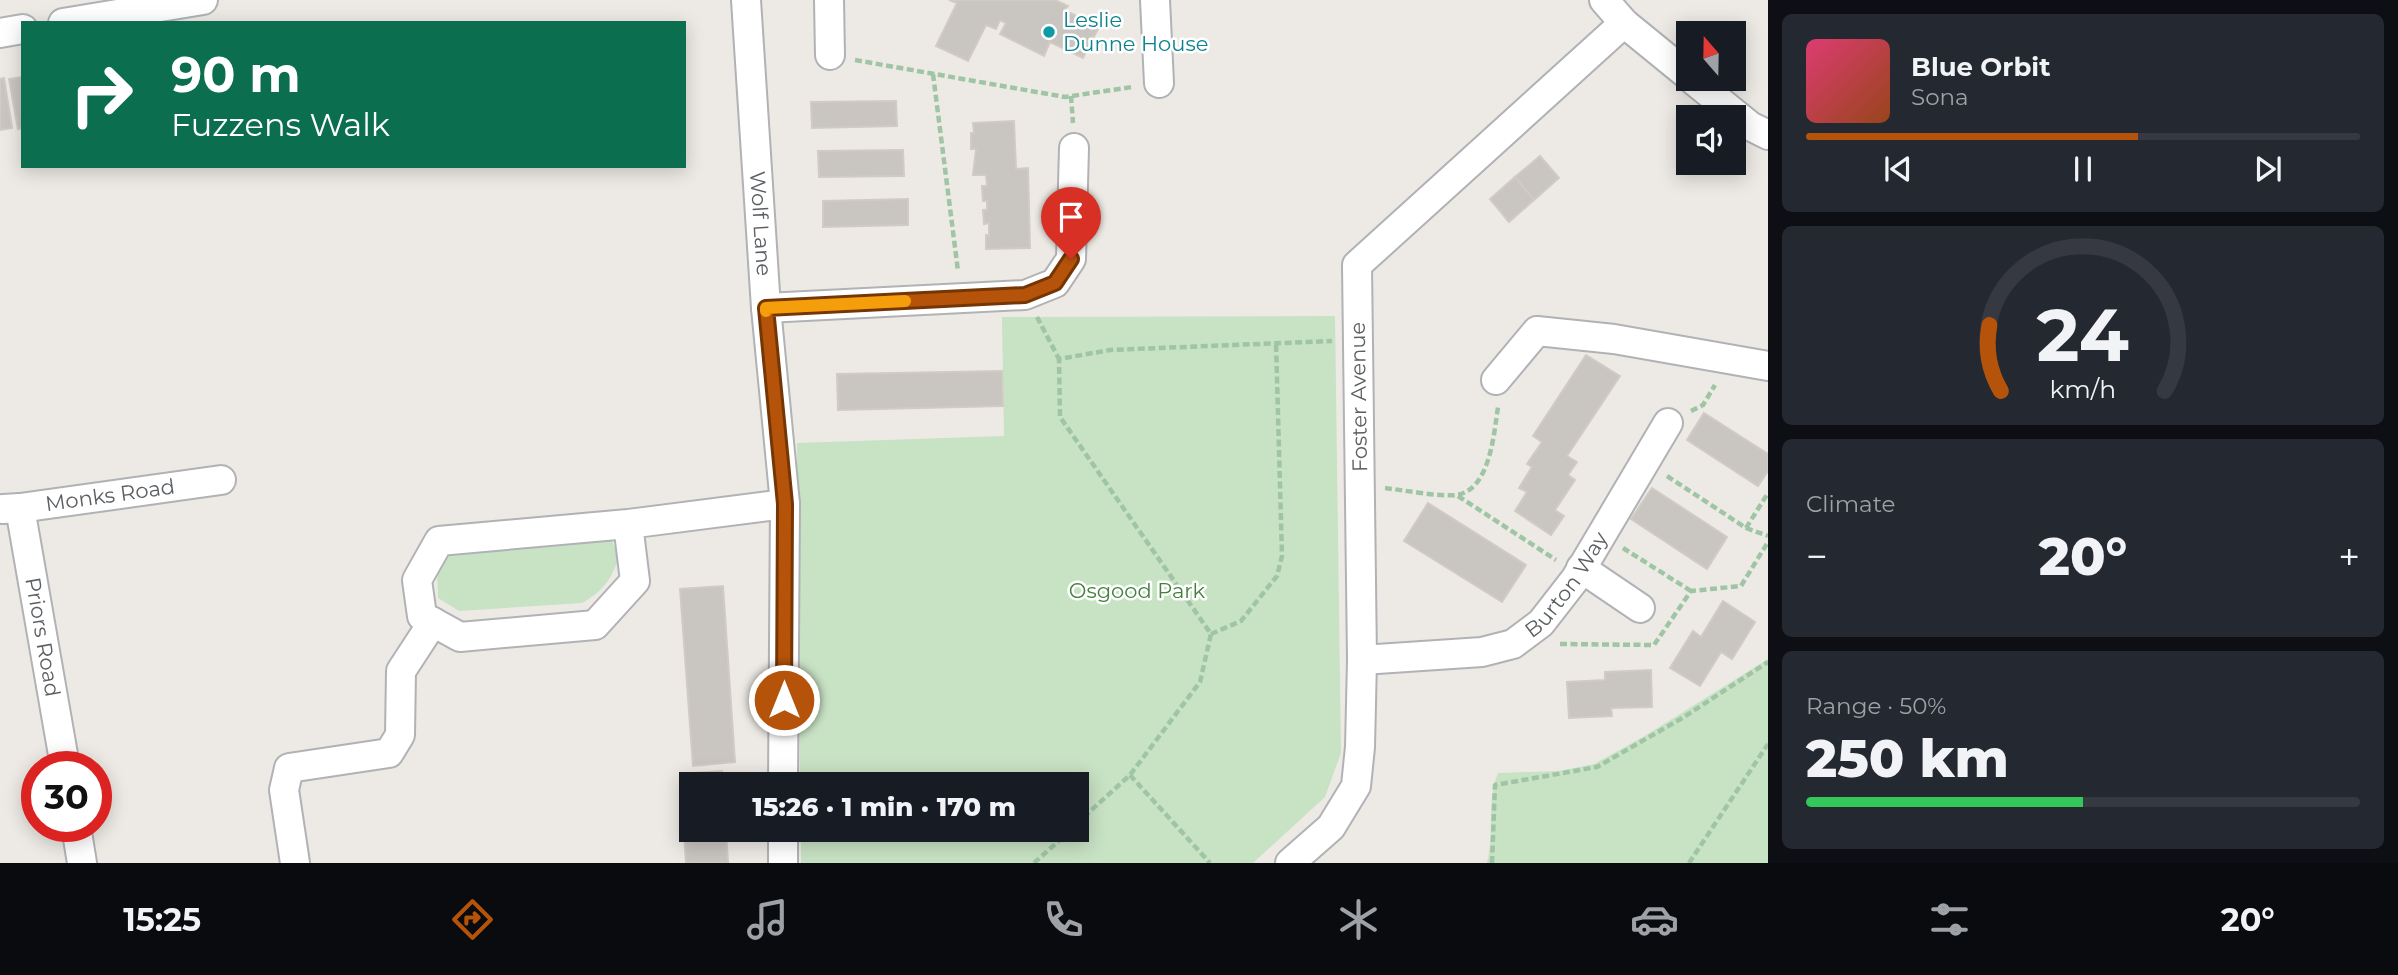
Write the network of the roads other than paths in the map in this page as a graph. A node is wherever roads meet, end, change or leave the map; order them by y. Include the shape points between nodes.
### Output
1 (203, 0) edge
2 (746, 0) edge
3 (829, 0) edge
4 (1155, 0) edge
5 (1604, 0) edge
6 (75, 21) edge
7 (1624, 23) junction
8 (21, 29) edge
9 (0, 33) edge
10 (830, 55) road end
11 (1676, 65) edge
12 (1159, 83) road end
13 (1708, 91) edge
14 (1768, 135) edge
15 (1074, 148) dead end
16 (766, 308) junction
17 (1768, 366) edge
18 (1499, 376) road end
19 (1668, 423) road end
20 (221, 480) dead end
21 (785, 504) junction
22 (10, 508) edge
23 (628, 524) junction
24 (1580, 571) junction
25 (1640, 608) dead end
26 (433, 622) junction
27 (1362, 660) junction
28 (62, 751) edge
29 (783, 772) edge
30 (79, 842) edge
31 (783, 842) edge
32 (82, 863) edge
33 (295, 863) edge
34 (783, 863) edge
35 (1290, 863) edge

1 - 6 street
2 - 16 street, Wolf Lane
3 - 10 street
4 - 12 street
5 - 7 street
7 - 11 street
7 - 27 street, Foster Avenue via 1357,265
8 - 9 street
13 - 14 street
15 - 16 street via 1071,259 1055,283 1025,295
16 - 21 street, Wolf Lane
17 - 18 street via 1614,339 1537,331
19 - 24 street, Burton Way
20 - 22 street, Monks Road
21 - 23 street
21 - 29 street, Wolf Lane
22 - 28 street, Priors Road
23 - 26 street via 635,581 595,625 460,637
23 - 26 street via 439,541 417,580 422,616
24 - 25 street
24 - 27 street, Burton Way via 1541,623 1513,644 1482,652
26 - 33 street via 401,671 400,735 389,753 289,768 284,790
27 - 35 street, Foster Avenue via 1356,786 1331,827
30 - 32 street
31 - 34 street

